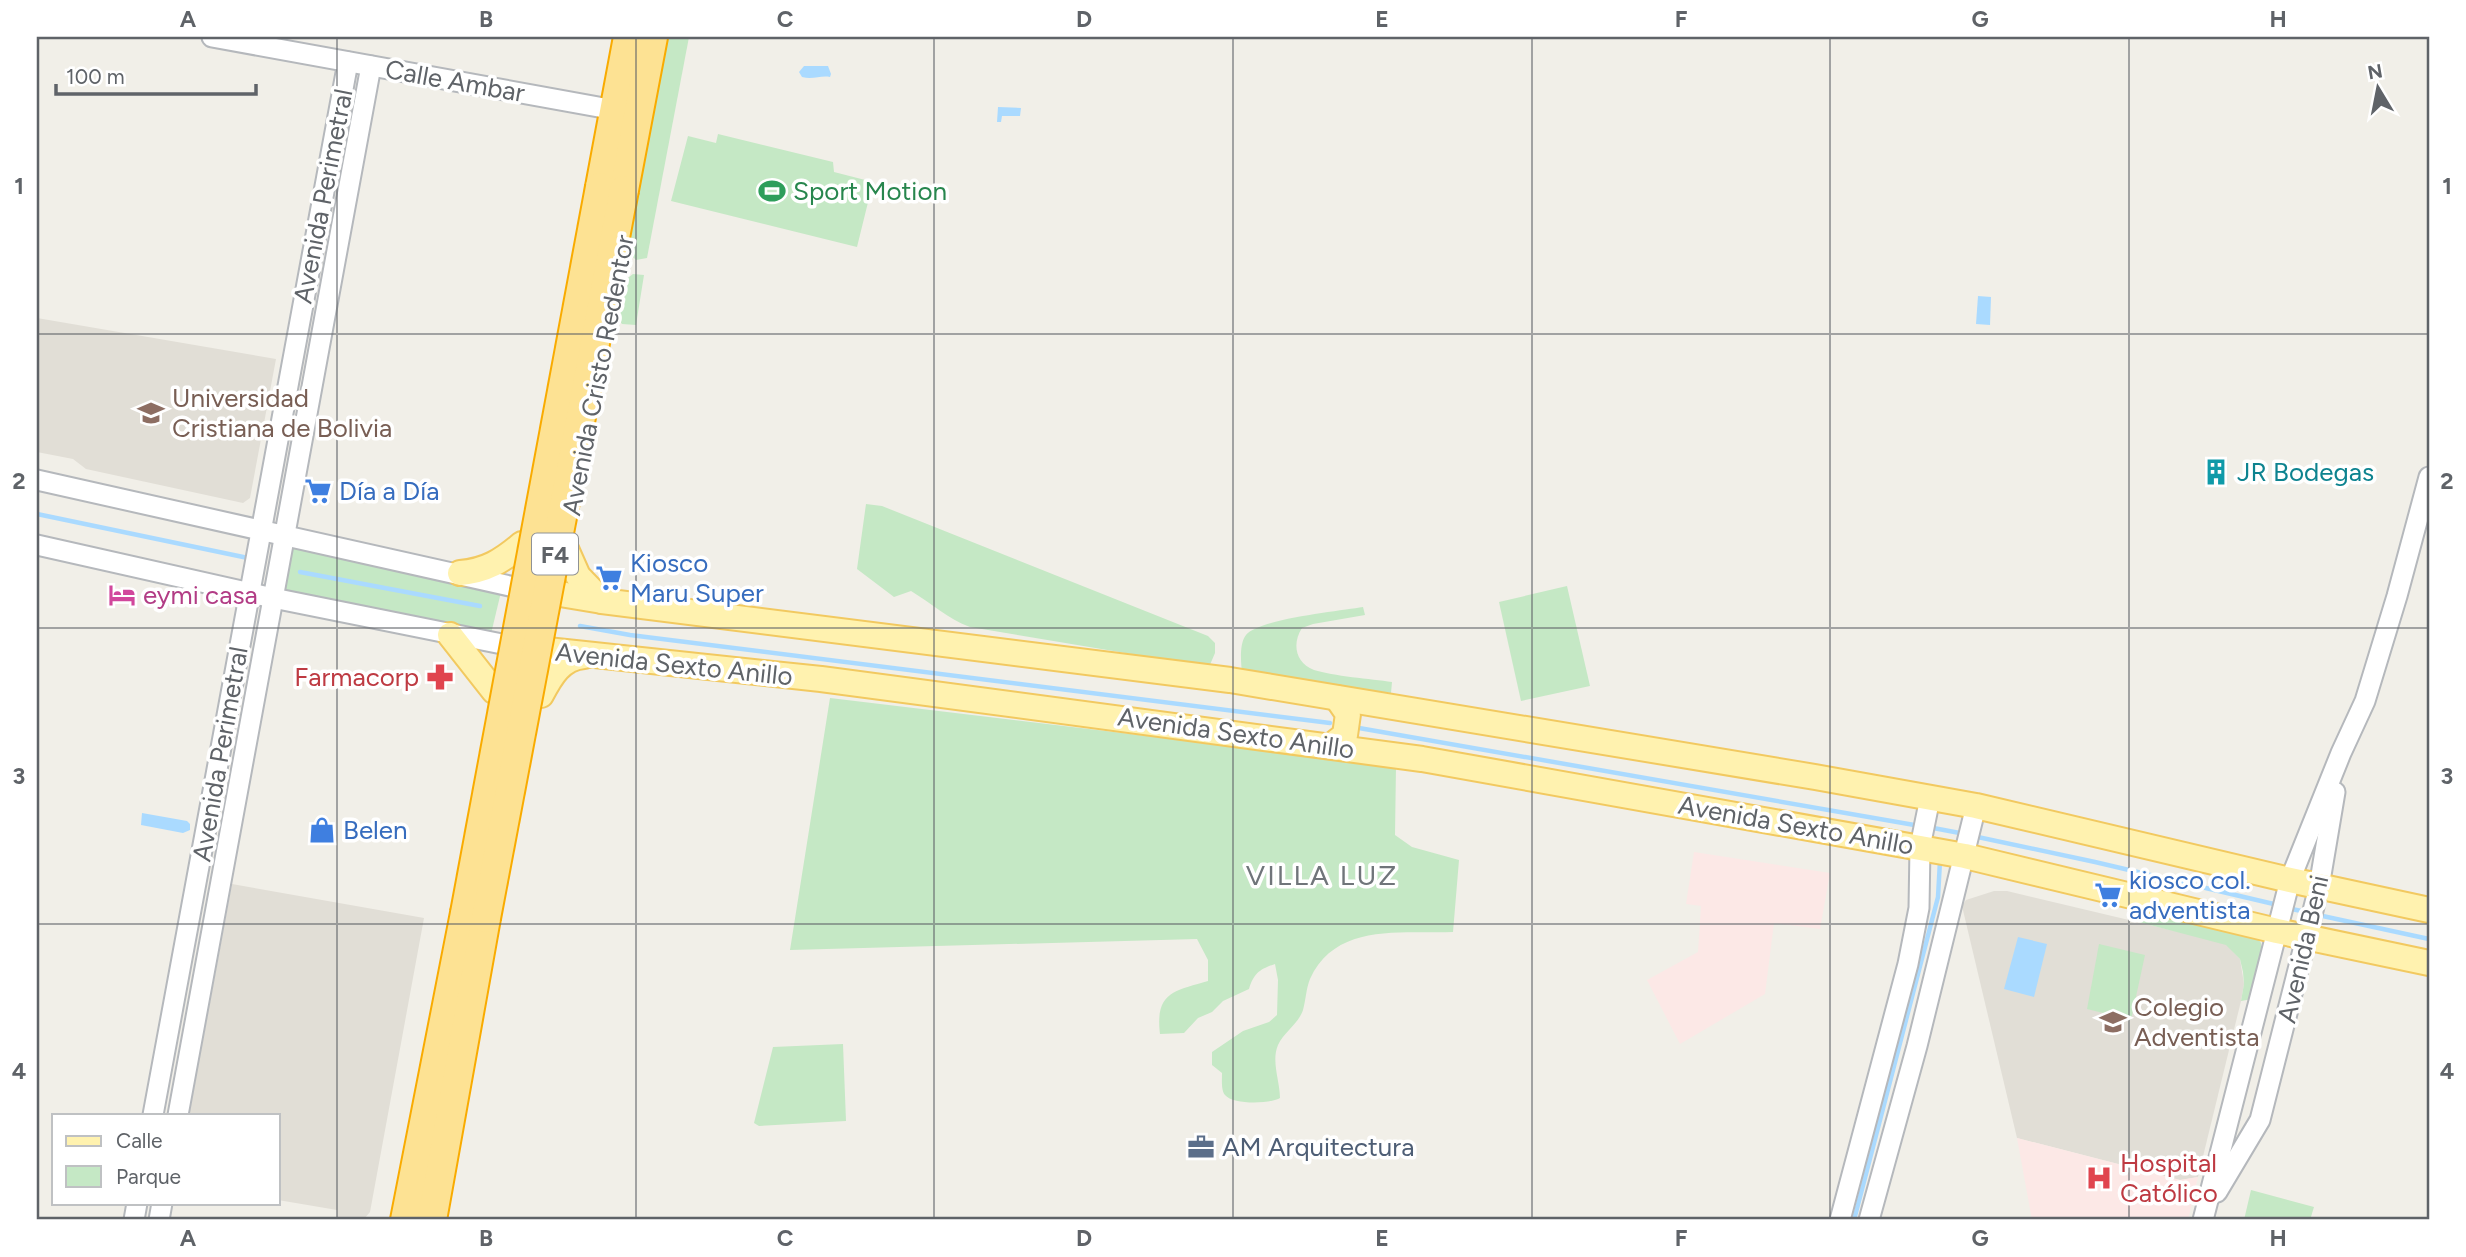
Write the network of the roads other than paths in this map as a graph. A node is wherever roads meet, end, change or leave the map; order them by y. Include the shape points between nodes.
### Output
1 (212, 37) edge
2 (628, 37) edge
3 (653, 37) edge
4 (348, 62) junction
5 (372, 66) junction
6 (621, 122) junction
7 (2429, 477) edge
8 (37, 480) edge
9 (261, 531) junction
10 (285, 536) junction
11 (522, 544) junction
12 (37, 545) edge
13 (566, 549) junction
14 (460, 573) junction
15 (514, 587) junction
16 (250, 593) junction
17 (558, 593) junction
18 (273, 598) junction
19 (603, 601) junction
20 (450, 635) junction
21 (502, 644) junction
22 (548, 651) junction
23 (588, 655) junction
24 (233, 686) junction
25 (256, 690) junction
26 (494, 691) junction
27 (541, 695) junction
28 (1337, 698) junction
29 (1375, 704) junction
30 (1331, 746) junction
31 (1367, 751) junction
32 (2342, 753) junction
33 (1929, 804) junction
34 (1975, 812) junction
35 (205, 834) junction
36 (229, 838) junction
37 (1921, 841) junction
38 (1967, 849) junction
39 (2290, 883) junction
40 (2318, 891) junction
41 (2429, 910) edge
42 (2278, 927) junction
43 (2308, 933) junction
44 (470, 947) junction
45 (2429, 963) edge
46 (178, 980) junction
47 (202, 983) junction
48 (153, 1114) edge
49 (178, 1114) edge
50 (2205, 1216) edge
51 (405, 1220) edge
52 (432, 1220) edge
53 (1840, 1220) edge
54 (1869, 1220) edge

1 - 4 street, Calle Ambar
2 - 6 highway, Avenida Cristo Redentor / F4
3 - 6 highway, Avenida Cristo Redentor / F4
4 - 5 street, Calle Ambar
4 - 9 street, Avenida Perimetral
5 - 6 street, Calle Ambar
5 - 10 street, Avenida Perimetral
6 - 11 main road, Avenida Cristo Redentor via 593,168
6 - 13 main road, Avenida Cristo Redentor via 635,174
6 - 44 highway, Avenida Cristo Redentor / F4, bridge
7 - 32 street, Avenida Beni via 2365,701
8 - 9 street
9 - 10 street
9 - 16 street, Avenida Perimetral
10 - 14 street
10 - 18 street, Avenida Perimetral
11 - 13 main road via 532,564 541,568 550,566
11 - 14 main road via 493,566
11 - 15 main road, Avenida Cristo Redentor
12 - 16 street, Avenida Sexto Anillo
13 - 17 main road, Avenida Cristo Redentor
13 - 19 main road via 578,576
14 - 15 street
15 - 17 main road
15 - 21 main road, Avenida Cristo Redentor
16 - 18 street, Avenida Sexto Anillo
16 - 24 street, Avenida Perimetral
17 - 19 main road, Avenida Sexto Anillo
17 - 22 main road, Avenida Cristo Redentor
18 - 20 street, Avenida Sexto Anillo
18 - 25 street, Avenida Perimetral
19 - 28 main road, Avenida Sexto Anillo via 1230,680
20 - 21 street, Avenida Sexto Anillo
20 - 26 main road
21 - 22 main road, Avenida Sexto Anillo
21 - 26 main road, Avenida Cristo Redentor
22 - 23 main road, Avenida Sexto Anillo
22 - 27 main road, Avenida Cristo Redentor
23 - 27 main road via 561,665
23 - 30 main road, Avenida Sexto Anillo via 821,679
24 - 25 street
24 - 35 street, Avenida Perimetral
25 - 36 street, Avenida Perimetral
26 - 27 main road via 507,675 524,671 533,676
26 - 44 main road, Avenida Cristo Redentor via 454,918
27 - 44 main road, Avenida Cristo Redentor via 497,925
28 - 29 main road, Avenida Sexto Anillo
28 - 30 main road via 1348,714 1345,734
29 - 31 main road via 1360,717 1356,735
29 - 33 main road, Avenida Sexto Anillo
30 - 31 main road, Avenida Sexto Anillo
31 - 37 main road, Avenida Sexto Anillo
32 - 39 street, Avenida Beni
32 - 40 street, Avenida Beni
33 - 34 main road, Avenida Sexto Anillo
33 - 37 street
34 - 38 street
34 - 39 main road, Avenida Sexto Anillo
35 - 36 street
35 - 46 street, Avenida Perimetral
36 - 47 street, Avenida Perimetral
37 - 38 main road, Avenida Sexto Anillo
37 - 53 street via 1919,908 1908,964
38 - 42 main road, Avenida Sexto Anillo
38 - 54 street
39 - 40 main road, Avenida Sexto Anillo
39 - 42 street, Avenida Beni
40 - 41 main road, Avenida Sexto Anillo
40 - 43 street, Avenida Beni
42 - 43 main road, Avenida Sexto Anillo
42 - 50 street, Avenida Beni
43 - 45 main road, Avenida Sexto Anillo
43 - 50 street, Avenida Beni via 2260,1120
44 - 51 highway, Avenida Cristo Redentor / F4
44 - 52 highway, Avenida Cristo Redentor / F4
46 - 47 street
46 - 48 street, Avenida Perimetral
47 - 49 street, Avenida Perimetral

